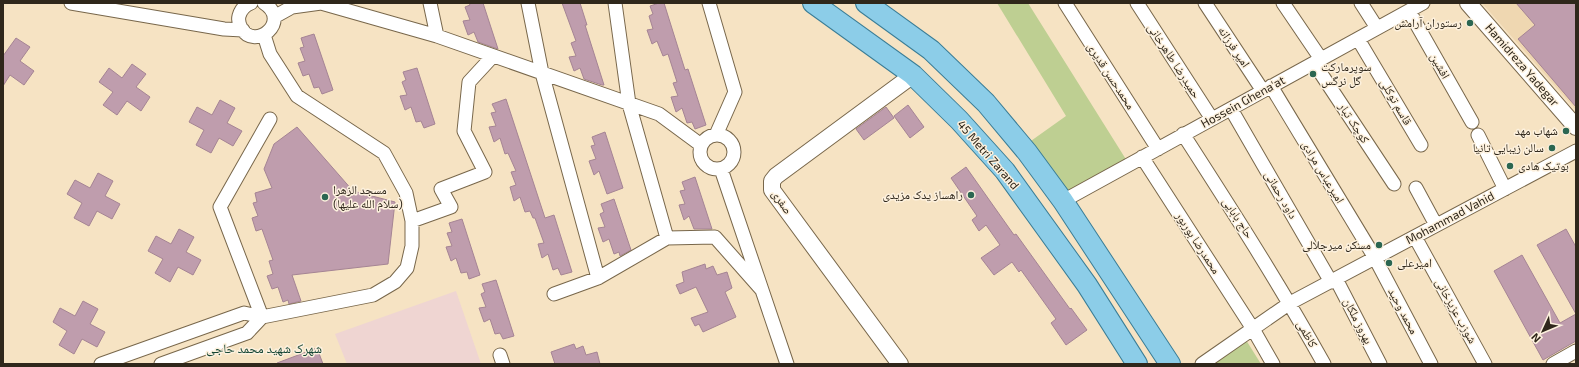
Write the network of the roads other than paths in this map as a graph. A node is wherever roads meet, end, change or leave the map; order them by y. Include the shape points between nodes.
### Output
1 (71, 3) edge
2 (251, 3) edge
3 (264, 3) edge
4 (430, 3) edge
5 (528, 3) edge
6 (615, 3) edge
7 (709, 3) edge
8 (813, 3) edge
9 (866, 3) edge
10 (1065, 3) edge
11 (1137, 3) edge
12 (1205, 3) edge
13 (1283, 3) edge
14 (1361, 3) edge
15 (1423, 3) edge
16 (1468, 3) edge
17 (1409, 11) junction
18 (274, 17) junction
19 (1377, 28) junction
20 (243, 30) junction
21 (264, 35) junction
22 (437, 36) junction
23 (1358, 38) junction
24 (493, 56) junction
25 (1318, 61) junction
26 (542, 73) junction
27 (913, 75) junction
28 (1267, 89) junction
29 (629, 104) junction
30 (1231, 109) junction
31 (270, 119) dead end
32 (1212, 119) junction
33 (1472, 122) dead end
34 (1576, 127) edge
35 (1184, 134) junction
36 (716, 135) junction
37 (1478, 135) dead end
38 (701, 145) junction
39 (1421, 145) dead end
40 (1158, 149) junction
41 (1576, 151) edge
42 (1142, 157) junction
43 (721, 169) junction
44 (1394, 184) dead end
45 (1416, 188) dead end
46 (1504, 189) junction
47 (1063, 201) junction
48 (412, 221) junction
49 (1436, 225) junction
50 (1415, 237) junction
51 (668, 238) junction
52 (1375, 258) junction
53 (598, 278) junction
54 (1333, 280) junction
55 (761, 289) junction
56 (554, 294) dead end
57 (1290, 303) junction
58 (262, 317) junction
59 (1253, 329) junction
60 (1576, 351) edge
61 (101, 364) edge
62 (161, 364) edge
63 (787, 364) edge
64 (900, 364) edge
65 (1137, 364) edge
66 (1170, 364) edge
67 (1202, 364) edge
68 (1273, 364) edge
69 (1324, 364) edge
70 (1380, 364) edge
71 (1431, 364) edge
72 (1485, 364) edge
73 (1553, 364) edge

1 - 20 street
2 - 20 street via 246,4 239,14
3 - 18 street via 272,10
4 - 22 street
5 - 26 street
6 - 29 street
7 - 36 street via 735,92
8 - 27 main road, 45 Metri Zarand
9 - 47 main road via 931,50 986,103
10 - 40 street, محمدحسن قدیری
11 - 32 street, حمیدرضا طاهرخانی
12 - 28 street, امیر فرزانه
13 - 25 street, کوچک تبار
14 - 19 street
15 - 17 street, Hossein Ghena'at
16 - 34 street, Hamidreza Yadegar
17 - 19 street, Hossein Ghena'at
17 - 33 street, افشین
18 - 21 street via 272,28
18 - 22 street via 292,7 321,4
19 - 23 street, Hossein Ghena'at
20 - 21 street via 252,36
21 - 48 street via 270,54 297,96 384,153 406,193
22 - 24 street
23 - 25 street, Hossein Ghena'at
23 - 39 street, قاسم توکلی
24 - 26 street
24 - 48 street via 469,82 464,132 485,172 441,189 450,207
25 - 28 street, Hossein Ghena'at
25 - 44 street, کوچک تبار
26 - 29 street
26 - 53 street
27 - 64 street, صفری via 772,181 772,190
27 - 65 main road, 45 Metri Zarand via 1006,170 1087,285
28 - 30 street, Hossein Ghena'at
28 - 52 street, امیرعباس مرادی
29 - 38 street via 659,114
29 - 51 street
30 - 32 street, Hossein Ghena'at
30 - 54 street, داود رحمانی
31 - 58 street via 220,207
32 - 35 street, Hossein Ghena'at
35 - 40 street, Hossein Ghena'at
35 - 57 street, حاج بابایی
36 - 38 street
36 - 43 street via 727,138 734,148 733,160
37 - 46 street
38 - 43 street via 702,161 710,168
40 - 42 street, Hossein Ghena'at
41 - 46 street, Mohammad Vahid
42 - 47 street, Hossein Ghena'at
42 - 59 street, محمدرضا بوربور
43 - 55 street
45 - 49 street
46 - 49 street, Mohammad Vahid
47 - 66 main road
48 - 58 street via 412,246 407,268 395,282 373,295
49 - 50 street, Mohammad Vahid
50 - 52 street, Mohammad Vahid
50 - 72 street, شوزب عزیزخانی
51 - 53 street
51 - 55 street via 715,237
52 - 54 street, Mohammad Vahid
52 - 71 street, محمد وحید
53 - 56 street
54 - 57 street, Mohammad Vahid
54 - 70 street, بهروز ملکان
55 - 63 street
57 - 59 street, Mohammad Vahid
57 - 69 street, کاظمی
58 - 61 street via 244,313
58 - 62 street via 247,333
59 - 67 street, Mohammad Vahid
59 - 68 street, محمدرضا بوربور
60 - 73 street

